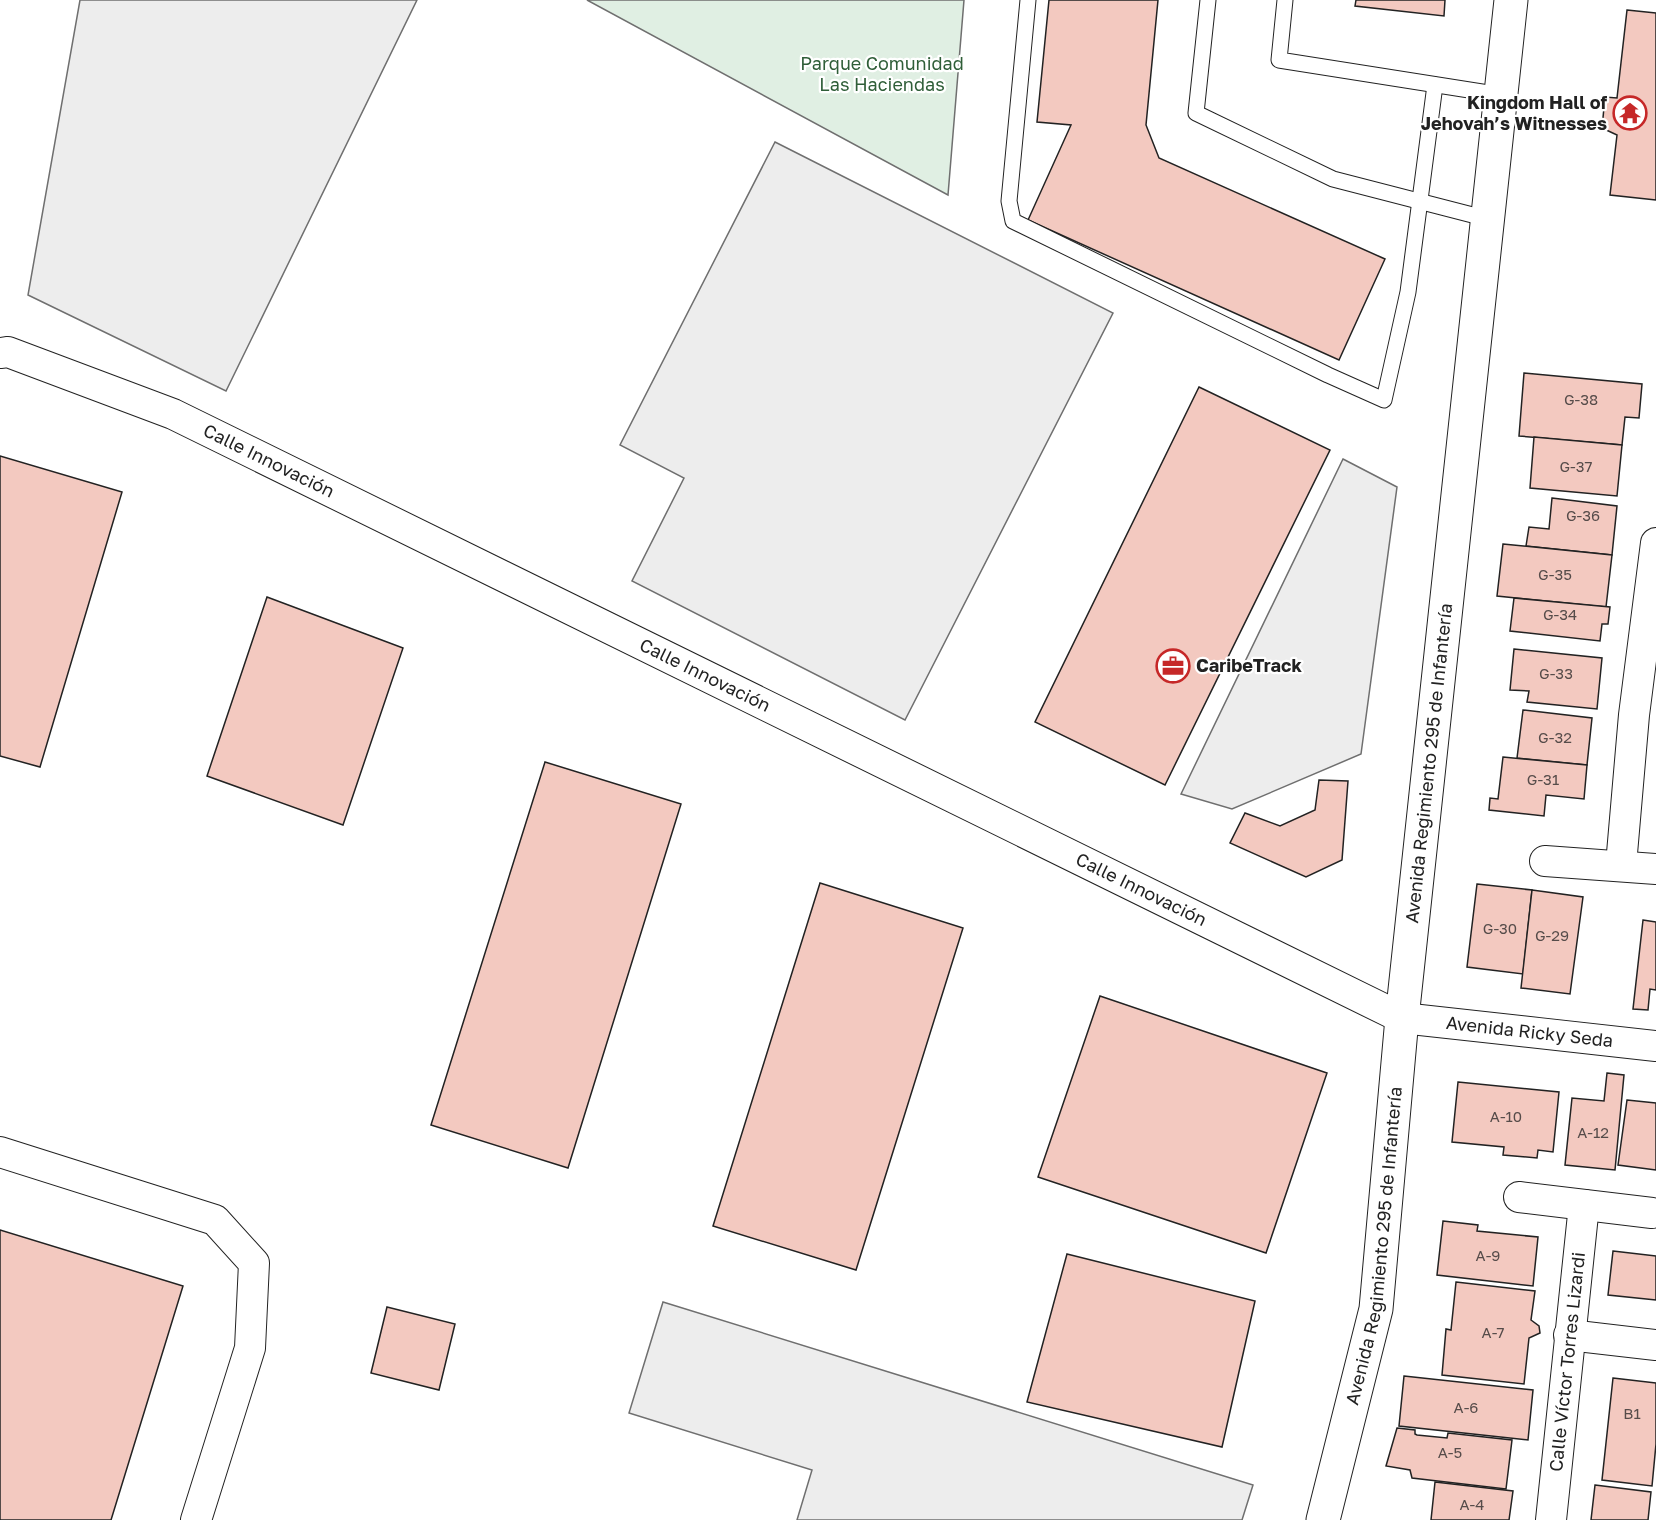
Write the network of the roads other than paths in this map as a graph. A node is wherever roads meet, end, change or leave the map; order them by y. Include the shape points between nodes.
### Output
1 (1028, 0) edge
2 (1208, 0) edge
3 (1285, 0) edge
4 (1511, 0) edge
5 (1435, 85) junction
6 (1501, 95) junction
7 (1420, 202) junction
8 (1488, 219) junction
9 (0, 353) edge
10 (1656, 543) edge
11 (1645, 716) edge
12 (1545, 861) dead end
13 (1620, 865) junction
14 (1656, 869) edge
15 (1402, 1018) junction
16 (1656, 1046) edge
17 (0, 1152) edge
18 (1519, 1197) dead end
19 (1584, 1205) junction
20 (1652, 1213) dead end
21 (1569, 1335) junction
22 (1656, 1344) edge
23 (196, 1520) edge
24 (1323, 1520) edge
25 (1551, 1520) edge

1 - 7 lane via 1009,201 1013,221 1384,400 1408,292
2 - 7 lane via 1196,113 1333,179
3 - 5 lane via 1279,60
4 - 6 main road, Avenida Regimiento 295 de Infantería
5 - 6 lane
5 - 7 lane
6 - 8 main road, Avenida Regimiento 295 de Infantería
7 - 8 lane
8 - 15 main road, Avenida Regimiento 295 de Infantería
9 - 15 street, Calle Innovación via 8,352 172,414
10 - 11 street
11 - 13 street
12 - 13 street
13 - 14 street
15 - 16 street, Avenida Ricky Seda
15 - 24 main road, Avenida Regimiento 295 de Infantería via 1376,1309
17 - 23 street via 215,1220 254,1263 250,1348
18 - 19 street
19 - 20 street
19 - 21 street, Calle Víctor Torres Lizardi
21 - 22 street
21 - 25 street, Calle Víctor Torres Lizardi

